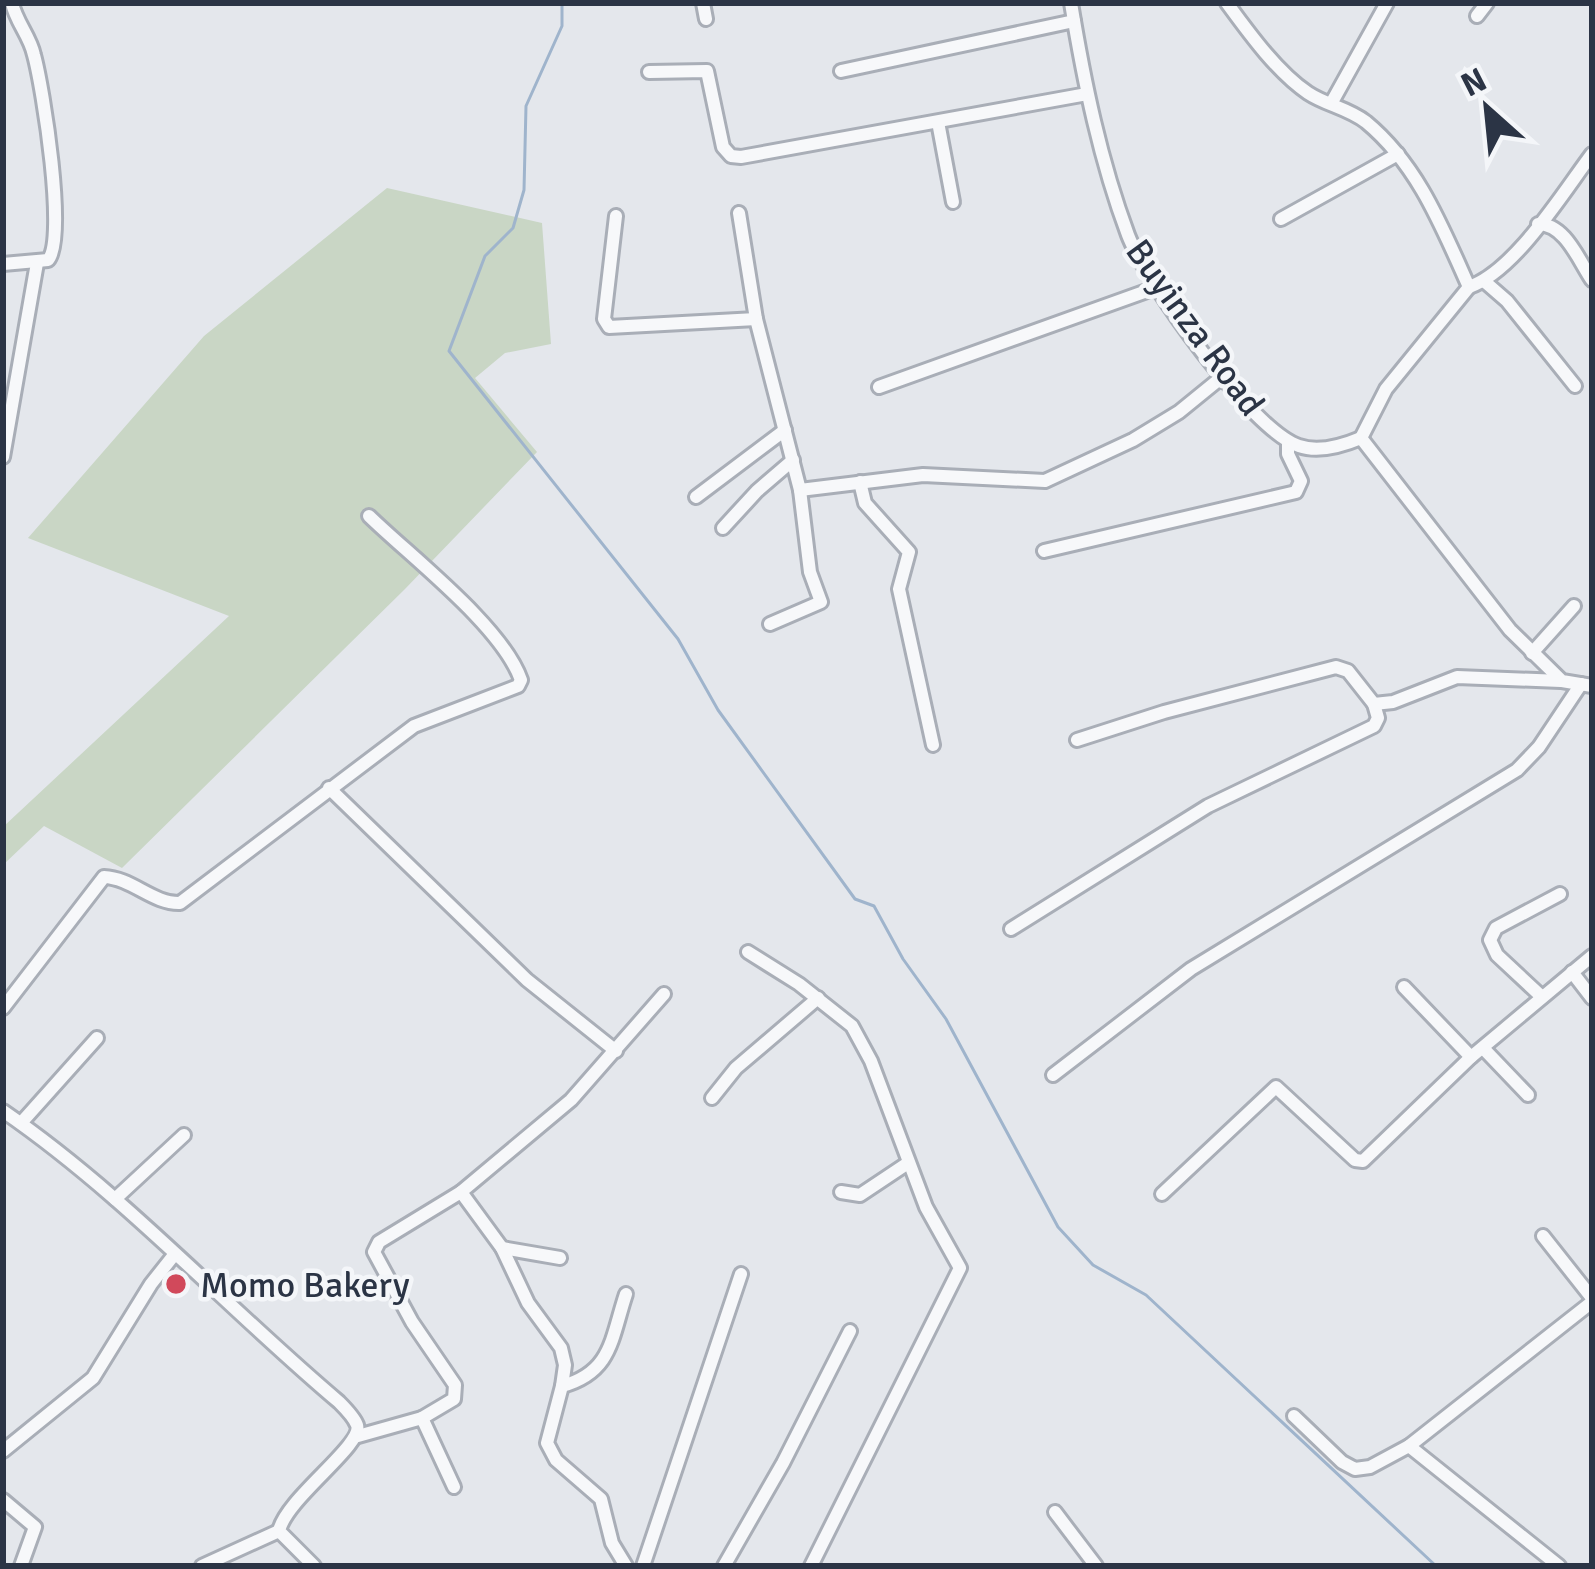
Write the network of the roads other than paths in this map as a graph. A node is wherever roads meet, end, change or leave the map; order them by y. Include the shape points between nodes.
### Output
1 (12, 3) edge
2 (703, 3) edge
3 (1071, 3) edge
4 (1227, 3) edge
5 (1388, 3) edge
6 (1487, 3) edge
7 (1477, 16) dead end
8 (706, 19) dead end
9 (1074, 21) junction
10 (841, 71) dead end
11 (650, 72) dead end
12 (1087, 94) junction
13 (1332, 103) junction
14 (938, 122) junction
15 (723, 147) junction
16 (706, 149) dead end
17 (1398, 154) junction
18 (1592, 154) edge
19 (953, 202) dead end
20 (739, 213) dead end
21 (616, 216) dead end
22 (1281, 219) dead end
23 (1538, 224) junction
24 (38, 263) junction
25 (3, 264) edge
26 (1592, 280) edge
27 (1484, 281) junction
28 (1158, 286) junction
29 (1469, 287) junction
30 (756, 319) junction
31 (1222, 377) junction
32 (1575, 386) dead end
33 (879, 387) dead end
34 (785, 430) junction
35 (1361, 438) junction
36 (1288, 442) junction
37 (3, 457) edge
38 (793, 460) junction
39 (778, 472) junction
40 (797, 475) junction
41 (860, 482) junction
42 (800, 490) junction
43 (696, 497) dead end
44 (368, 516) dead end
45 (723, 528) dead end
46 (1044, 551) dead end
47 (1574, 606) dead end
48 (770, 624) dead end
49 (1532, 653) junction
50 (1562, 681) junction
51 (1586, 685) edge
52 (1374, 704) junction
53 (1077, 740) dead end
54 (933, 745) dead end
55 (329, 788) junction
56 (1560, 894) dead end
57 (1012, 929) dead end
58 (748, 952) dead end
59 (1592, 956) edge
60 (1572, 972) junction
61 (1404, 987) dead end
62 (664, 994) dead end
63 (1542, 997) junction
64 (818, 998) junction
65 (1592, 998) edge
66 (3, 1008) edge
67 (98, 1038) dead end
68 (616, 1051) junction
69 (1477, 1053) junction
70 (1053, 1075) dead end
71 (1528, 1095) dead end
72 (712, 1098) dead end
73 (3, 1111) edge
74 (21, 1123) junction
75 (184, 1135) dead end
76 (908, 1163) junction
77 (461, 1192) junction
78 (841, 1192) dead end
79 (1162, 1194) dead end
80 (115, 1198) junction
81 (1543, 1236) dead end
82 (502, 1248) junction
83 (174, 1255) junction
84 (560, 1258) dead end
85 (741, 1274) dead end
86 (626, 1294) dead end
87 (1592, 1300) edge
88 (850, 1331) dead end
89 (562, 1387) junction
90 (1294, 1416) dead end
91 (422, 1418) junction
92 (358, 1436) junction
93 (1409, 1446) junction
94 (3, 1451) edge
95 (454, 1487) dead end
96 (3, 1500) edge
97 (1054, 1512) dead end
98 (279, 1532) junction
99 (21, 1566) edge
100 (202, 1566) edge
101 (314, 1566) edge
102 (626, 1566) edge
103 (644, 1566) edge
104 (724, 1566) edge
105 (812, 1566) edge
106 (1096, 1566) edge
107 (1559, 1566) edge

1 - 24 street via 34,52 49,138 56,243 53,256
2 - 8 street
3 - 9 street, Buyinza Road
4 - 13 street via 1292,79
5 - 13 street
6 - 7 street
9 - 10 street
9 - 12 street, Buyinza Road
11 - 15 street via 707,71
12 - 14 street
12 - 28 street, Buyinza Road via 1129,238
13 - 17 street
14 - 15 street via 750,156 730,156
14 - 19 street
15 - 16 street
17 - 22 street
17 - 29 street via 1436,212
18 - 23 street
20 - 30 street
21 - 30 street via 609,327
23 - 26 street via 1560,230
23 - 27 street
24 - 25 street
24 - 37 street
27 - 29 street
27 - 32 street
28 - 31 street, Buyinza Road
28 - 33 street
29 - 35 street via 1386,389
30 - 34 street
31 - 36 street, Buyinza Road
31 - 41 street via 1133,440 1045,481 944,475
34 - 38 street
34 - 43 street
35 - 36 street, Buyinza Road via 1311,449
35 - 49 street
36 - 46 street via 1301,481 1295,493
38 - 39 street
38 - 40 street
39 - 40 street
39 - 45 street
40 - 42 street
41 - 42 street
41 - 54 street via 866,503 909,552 898,589
42 - 48 street via 821,602
44 - 55 street via 479,621 521,680 414,726
47 - 49 street
49 - 50 street
50 - 51 street
50 - 52 street via 1452,677
51 - 70 street via 1517,770 1191,969
52 - 53 street via 1348,671 1336,668
52 - 57 street via 1378,718 1369,729 1217,801
55 - 66 street via 180,903 104,877
55 - 68 street via 527,980
56 - 63 street via 1496,928 1490,940
58 - 64 street
59 - 60 street
60 - 63 street
60 - 65 street
61 - 69 street
62 - 68 street
63 - 69 street
64 - 72 street
64 - 76 street via 863,1045
67 - 74 street
68 - 77 street
69 - 71 street
69 - 79 street via 1363,1161 1273,1087
73 - 74 street
74 - 80 street
75 - 80 street
76 - 78 street via 860,1195
76 - 105 street via 961,1268
77 - 82 street
77 - 91 street via 374,1252 455,1385 454,1400
80 - 83 street
81 - 87 street
82 - 84 street
82 - 89 street via 561,1348
83 - 92 street via 339,1402
83 - 94 street via 94,1378
85 - 103 street
86 - 89 street via 599,1368
87 - 93 street
88 - 104 street
89 - 102 street via 549,1449 601,1499
90 - 93 street via 1354,1469
91 - 92 street
91 - 95 street
92 - 98 street via 288,1509
93 - 107 street
96 - 99 street via 35,1525
97 - 106 street
98 - 100 street
98 - 101 street

